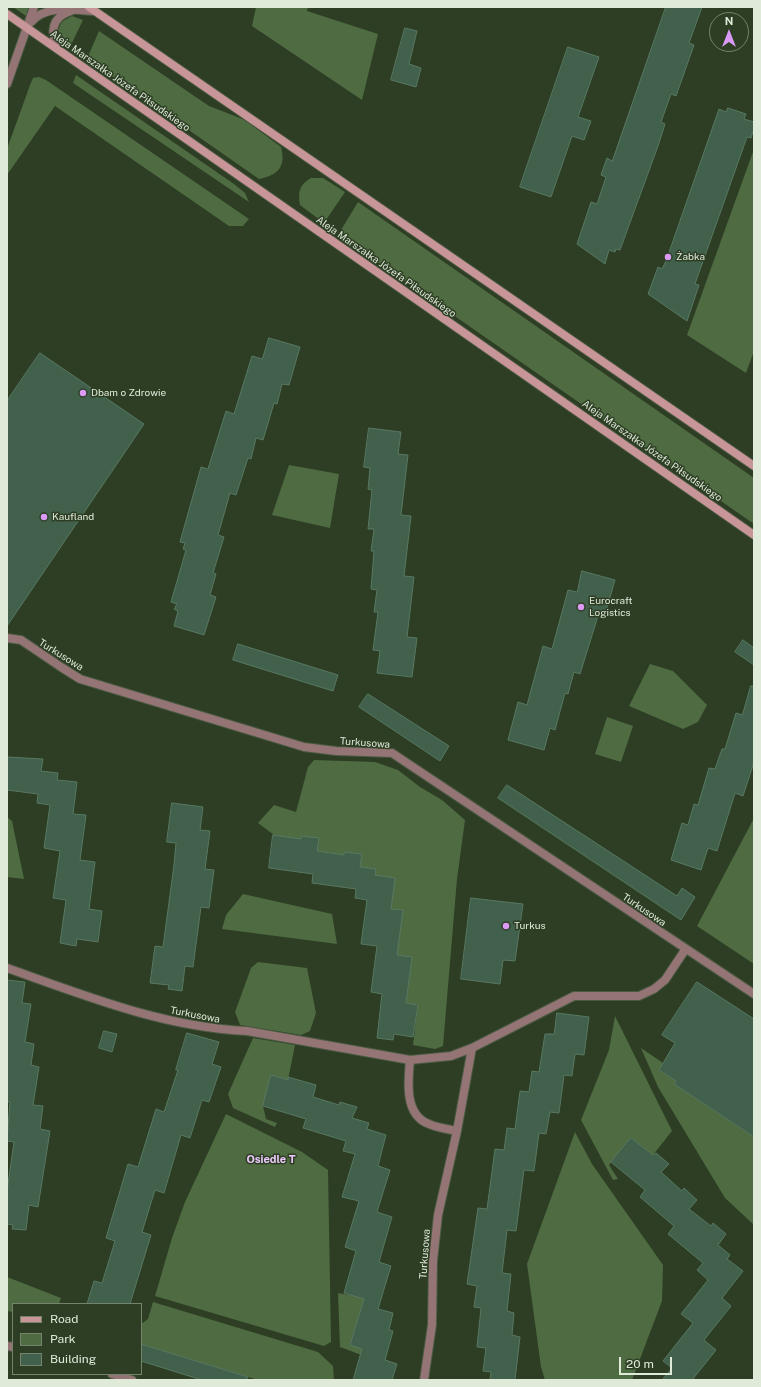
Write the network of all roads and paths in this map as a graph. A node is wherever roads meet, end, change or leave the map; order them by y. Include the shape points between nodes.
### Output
1 (34, 7) edge
2 (91, 9) edge
3 (76, 10) junction
4 (7, 14) edge
5 (26, 27) junction
6 (57, 48) junction
7 (7, 84) edge
8 (754, 466) edge
9 (754, 534) edge
10 (7, 638) edge
11 (685, 950) junction
12 (7, 968) edge
13 (754, 994) edge
14 (472, 1048) junction
15 (410, 1060) junction
16 (457, 1131) junction
17 (115, 1375) edge
18 (132, 1380) edge
19 (424, 1380) edge

1 - 5 street
2 - 3 street
2 - 8 main road
3 - 5 street via 42,12
3 - 6 street via 57,19 52,32
4 - 5 main road, Aleja Marszałka Józefa Piłsudskiego
5 - 6 main road, Aleja Marszałka Józefa Piłsudskiego
5 - 7 street
6 - 9 main road, Aleja Marszałka Józefa Piłsudskiego
10 - 11 street, Turkusowa via 21,640 80,679 304,747 392,753
11 - 13 street, Turkusowa
11 - 14 street, Turkusowa via 665,980 639,996 574,996
12 - 15 street, Turkusowa via 154,1017
14 - 15 street, Turkusowa via 451,1056
14 - 16 street, Turkusowa
15 - 16 street via 408,1087 411,1105 418,1118 428,1124
16 - 19 street, Turkusowa via 438,1215 433,1261 432,1326
17 - 18 street

